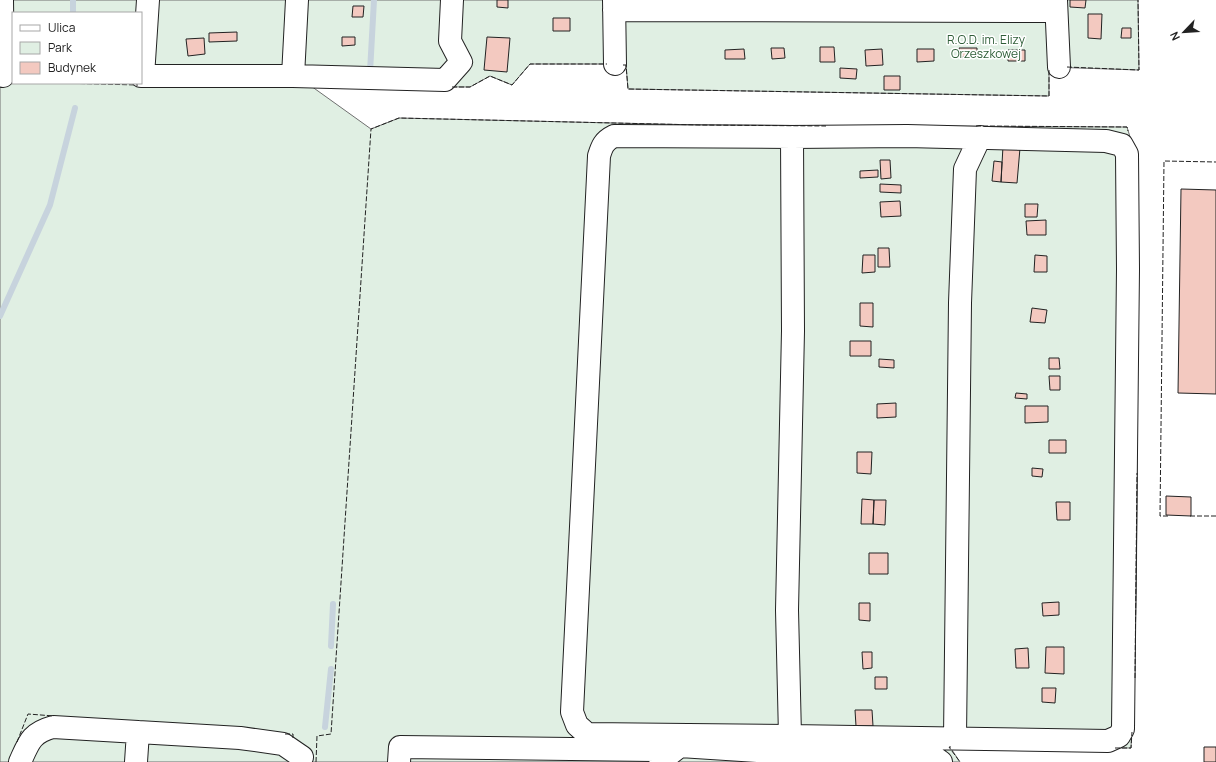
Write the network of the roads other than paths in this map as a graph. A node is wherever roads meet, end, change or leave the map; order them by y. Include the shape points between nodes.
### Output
1 (2, 0) edge
2 (148, 0) edge
3 (297, 0) edge
4 (452, 0) edge
5 (614, 5) edge
6 (1056, 6) edge
7 (615, 64) dead end
8 (1059, 67) dead end
9 (5, 76) edge
10 (142, 76) edge
11 (293, 76) junction
12 (792, 137) junction
13 (980, 137) junction
14 (138, 732) junction
15 (790, 736) junction
16 (955, 738) junction
17 (541, 755) edge
18 (302, 757) dead end
19 (819, 758) edge
20 (662, 761) edge
21 (20, 762) edge
22 (136, 762) edge
23 (399, 762) edge
24 (941, 762) edge

1 - 9 lane
2 - 10 lane
3 - 11 lane
4 - 11 lane via 450,41 461,62 445,80
5 - 6 lane
5 - 7 lane
6 - 8 lane
10 - 11 lane
12 - 13 lane
12 - 15 lane via 793,331 787,610
12 - 15 lane via 614,136 606,139 603,144 599,156 572,712 577,725 587,734
13 - 16 lane via 965,169 960,303
13 - 16 lane via 1126,142 1128,195 1123,729 1119,736 1108,741
14 - 18 lane via 240,738 283,744
14 - 21 lane via 53,727 39,731 28,744
14 - 22 lane
15 - 16 lane
17 - 20 lane via 655,750
17 - 23 lane via 400,747
19 - 20 lane via 680,746
19 - 24 lane via 921,754 934,757

